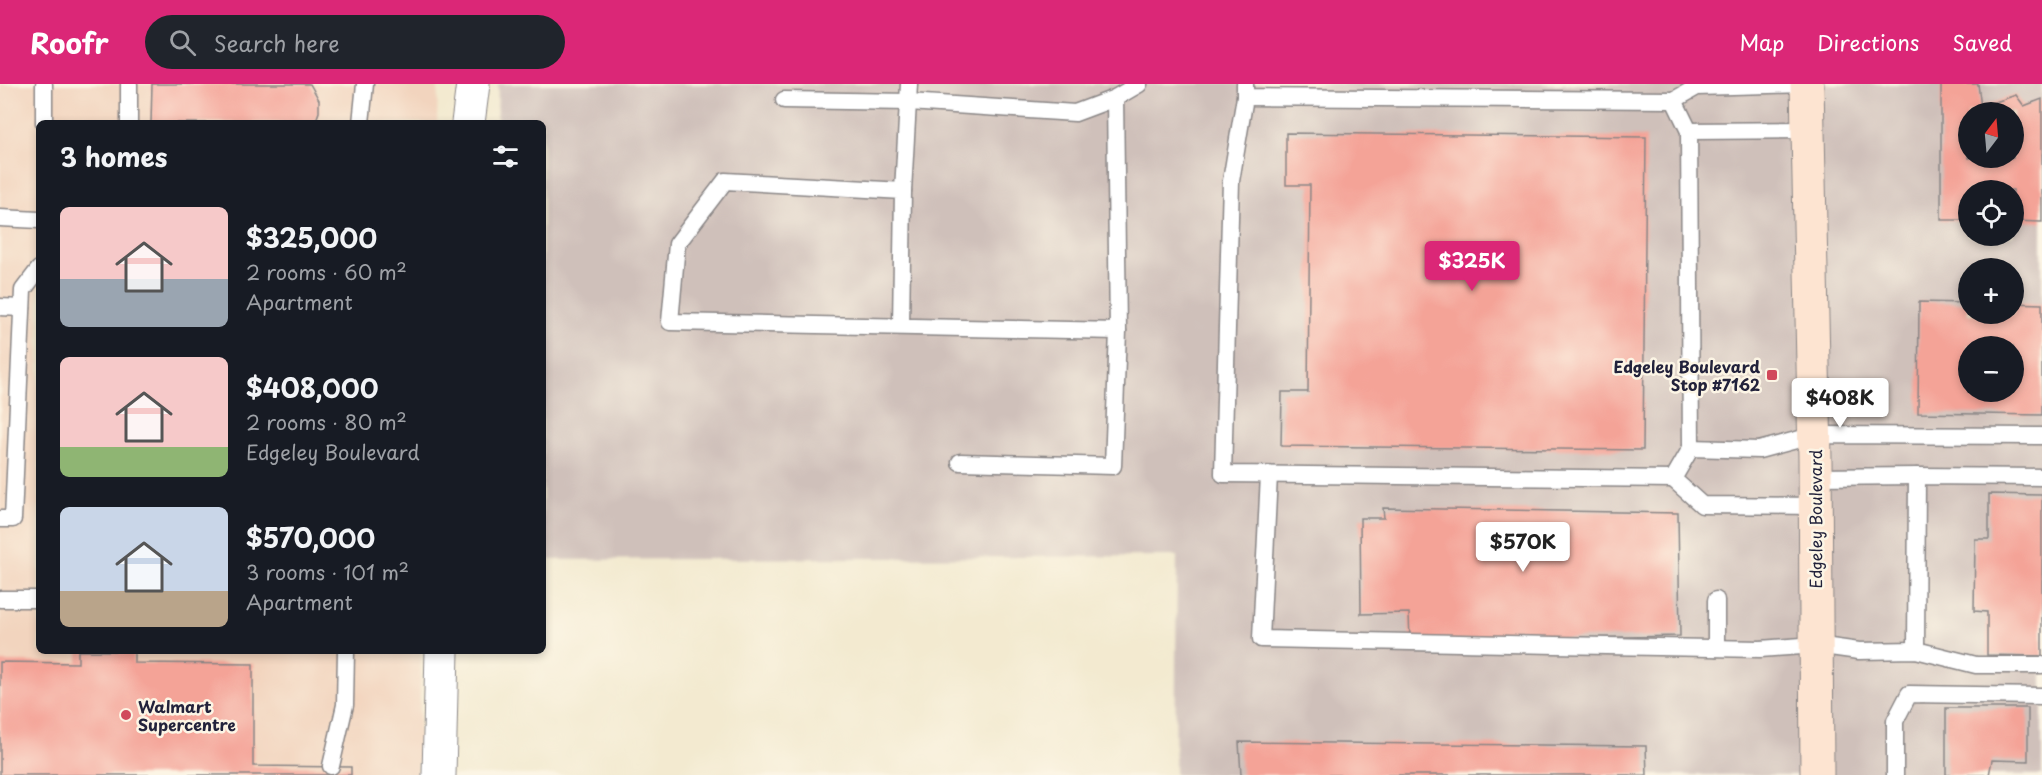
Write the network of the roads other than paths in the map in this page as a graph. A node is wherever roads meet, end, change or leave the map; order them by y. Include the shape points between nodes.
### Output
1 (44, 84) edge
2 (129, 84) edge
3 (365, 84) edge
4 (472, 84) edge
5 (909, 84) edge
6 (1138, 84) edge
7 (1807, 84) edge
8 (1697, 86) edge
9 (1245, 91) edge
10 (1114, 98) junction
11 (784, 100) dead end
12 (1674, 100) junction
13 (909, 102) junction
14 (44, 120) edge
15 (129, 120) edge
16 (361, 120) edge
17 (468, 120) edge
18 (1808, 130) junction
19 (1689, 131) junction
20 (903, 191) junction
21 (0, 219) edge
22 (36, 220) edge
23 (36, 273) edge
24 (0, 307) edge
25 (22, 308) junction
26 (901, 326) junction
27 (1118, 331) junction
28 (1815, 435) junction
29 (2042, 436) edge
30 (1691, 448) junction
31 (960, 462) dead end
32 (1269, 475) junction
33 (1917, 476) junction
34 (2042, 477) edge
35 (1672, 478) junction
36 (1815, 492) junction
37 (0, 519) edge
38 (0, 599) edge
39 (36, 599) edge
40 (1716, 600) dead end
41 (1816, 645) junction
42 (1716, 648) junction
43 (1916, 650) junction
44 (346, 654) edge
45 (442, 654) edge
46 (2042, 665) edge
47 (2042, 696) edge
48 (332, 766) dead end
49 (439, 775) edge
50 (1817, 775) edge
51 (1895, 775) edge

1 - 14 lane
2 - 15 lane
3 - 16 lane
4 - 17 street
5 - 13 lane
6 - 10 lane
7 - 8 lane
7 - 18 street, Edgeley Boulevard
8 - 12 lane
9 - 12 lane
9 - 32 lane via 1231,181 1223,474
10 - 13 lane via 1075,113
10 - 27 lane
11 - 13 lane
12 - 19 lane
13 - 20 lane
18 - 19 lane
18 - 28 street, Edgeley Boulevard
19 - 30 lane
20 - 26 lane
20 - 26 lane via 725,181 677,244 670,322
21 - 22 lane
23 - 25 lane via 23,290
24 - 25 lane
25 - 37 lane via 13,519
26 - 27 lane
27 - 31 lane via 1113,466
28 - 29 lane
28 - 30 lane via 1759,450
28 - 36 street, Edgeley Boulevard
30 - 35 lane
32 - 35 lane
32 - 42 lane via 1261,639
33 - 34 lane
33 - 36 lane
33 - 43 lane
35 - 36 lane via 1702,505
36 - 41 street, Edgeley Boulevard
38 - 39 lane
40 - 42 lane
41 - 42 lane
41 - 43 lane via 1859,651
41 - 50 street, Edgeley Boulevard
43 - 46 lane via 1976,665
44 - 48 lane via 345,705
45 - 49 street
47 - 51 lane via 1909,694 1895,721

